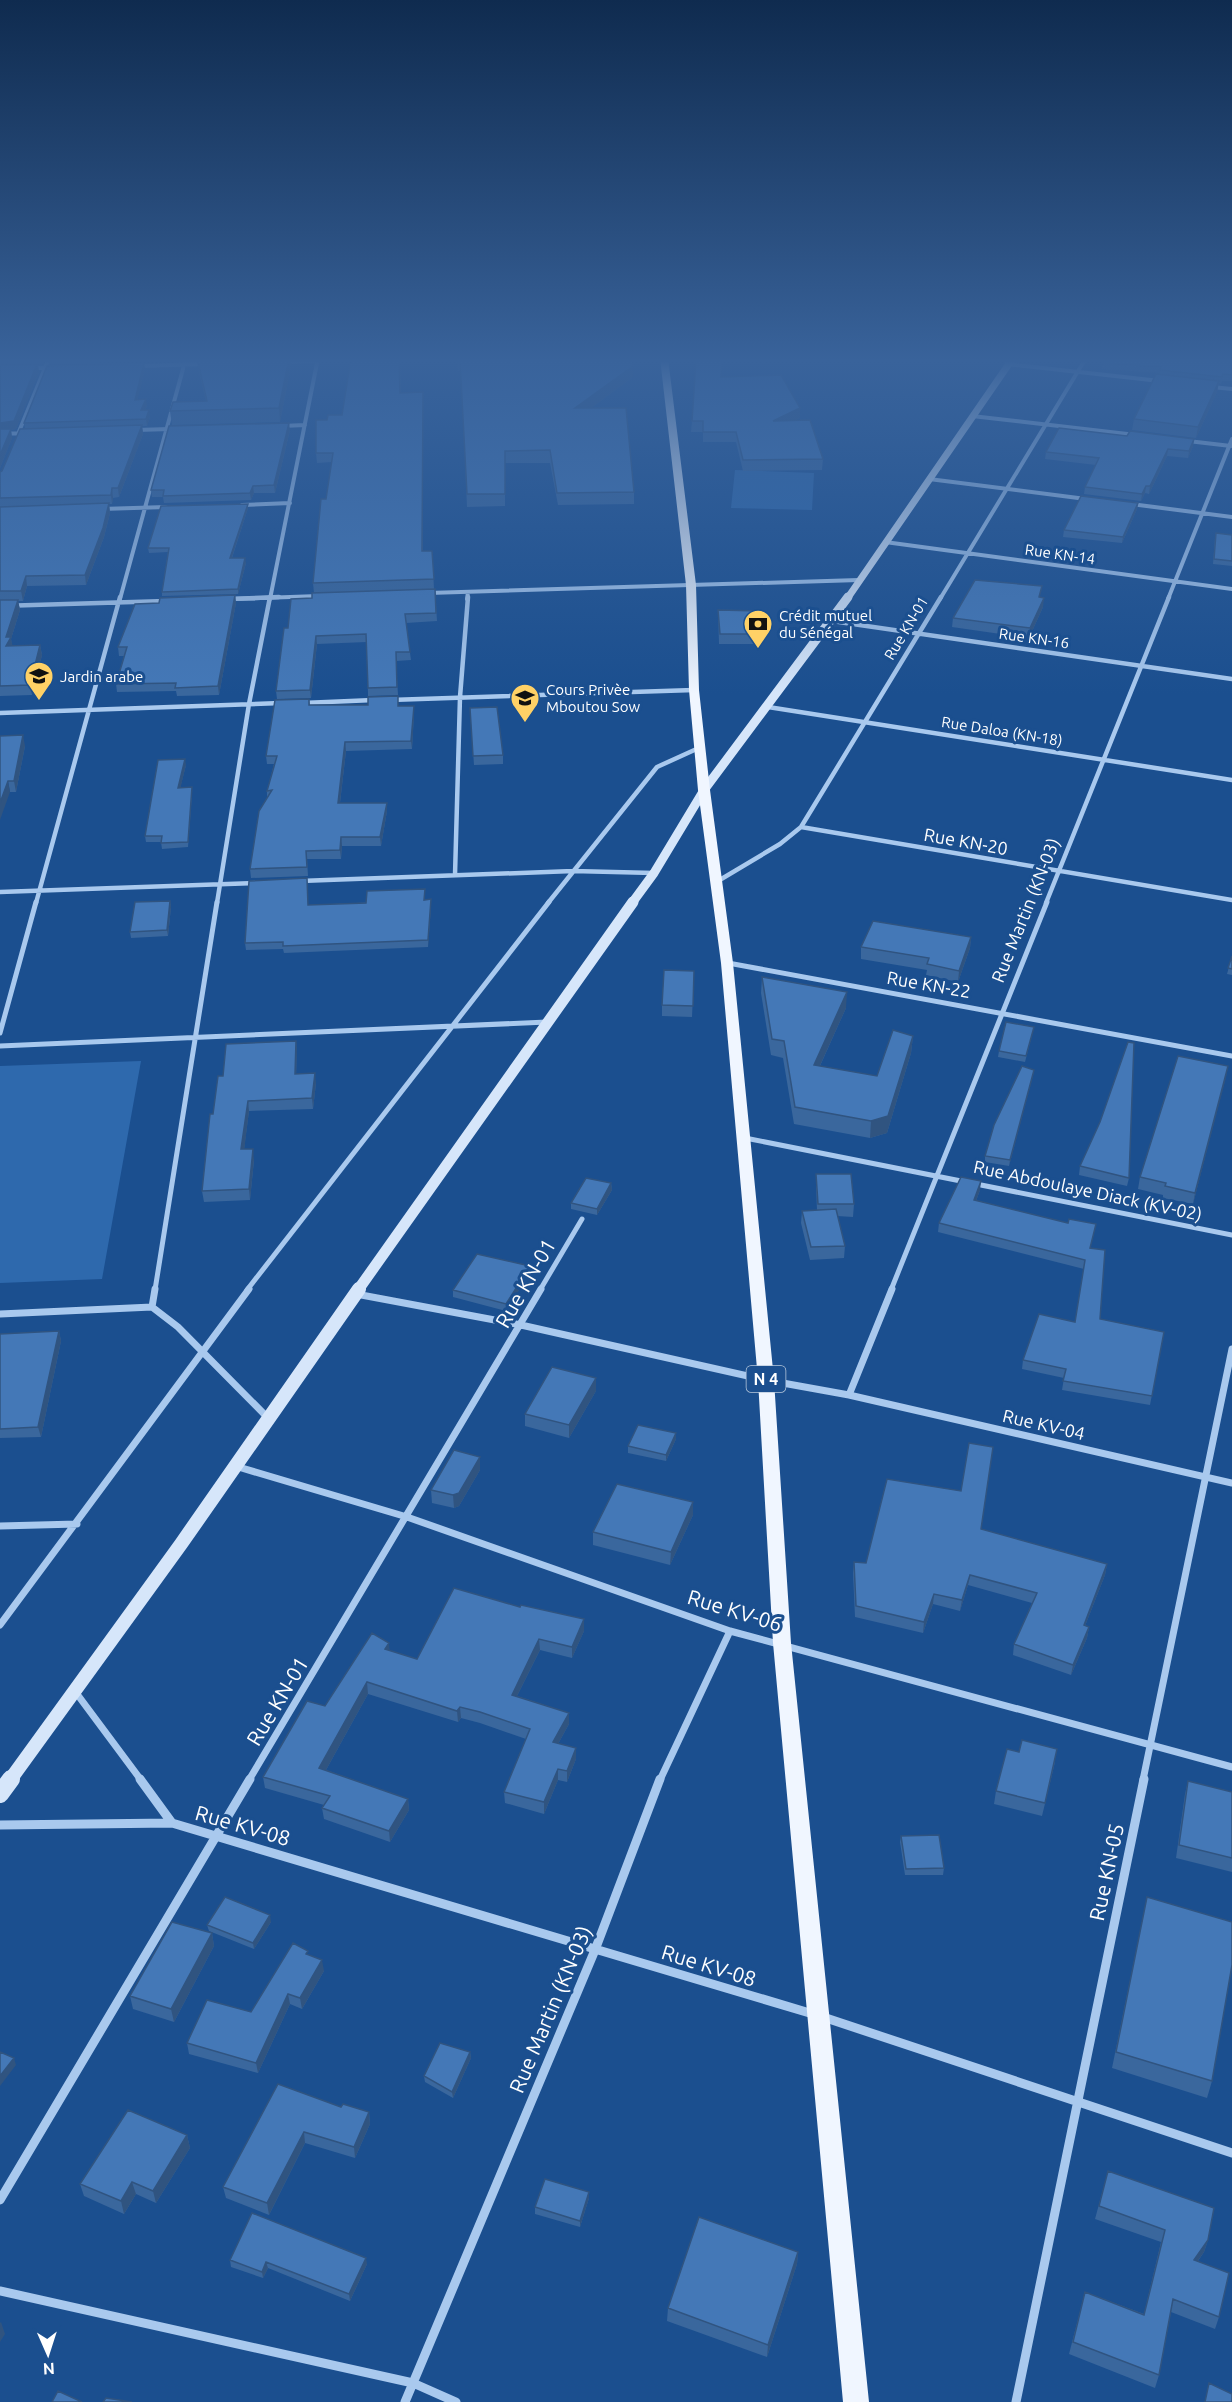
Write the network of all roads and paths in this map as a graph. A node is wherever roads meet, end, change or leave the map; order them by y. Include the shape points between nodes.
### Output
1 (155, 470) edge
2 (296, 470) edge
3 (677, 470) edge
4 (935, 470) edge
5 (1018, 470) edge
6 (1221, 470) edge
7 (929, 479) junction
8 (1006, 489) junction
9 (1087, 499) edge
10 (290, 503) junction
11 (1121, 503) edge
12 (234, 505) edge
13 (167, 507) edge
14 (145, 508) junction
15 (89, 509) edge
16 (1202, 513) junction
17 (1232, 517) edge
18 (885, 542) junction
19 (967, 554) junction
20 (859, 580) junction
21 (1175, 581) junction
22 (691, 585) junction
23 (1232, 589) edge
24 (468, 592) junction
25 (422, 593) edge
26 (330, 596) edge
27 (272, 597) junction
28 (225, 599) edge
29 (178, 600) edge
30 (119, 602) junction
31 (0, 606) edge
32 (832, 621) junction
33 (919, 633) junction
34 (1141, 666) junction
35 (1232, 679) edge
36 (694, 690) junction
37 (460, 697) junction
38 (284, 703) edge
39 (296, 703) edge
40 (249, 704) junction
41 (768, 707) junction
42 (89, 710) junction
43 (0, 713) edge
44 (865, 722) junction
45 (701, 747) junction
46 (1103, 760) junction
47 (1232, 780) edge
48 (704, 790) junction
49 (801, 827) junction
50 (573, 871) junction
51 (1059, 871) junction
52 (654, 873) junction
53 (455, 876) junction
54 (291, 881) edge
55 (718, 881) junction
56 (267, 882) edge
57 (220, 884) junction
58 (39, 890) junction
59 (0, 892) edge
60 (1232, 900) edge
61 (727, 963) junction
62 (1002, 1013) junction
63 (547, 1022) junction
64 (453, 1027) junction
65 (0, 1032) edge
66 (194, 1037) junction
67 (0, 1046) edge
68 (1232, 1056) edge
69 (741, 1137) junction
70 (938, 1174) junction
71 (582, 1220) dead end
72 (1232, 1235) edge
73 (356, 1294) junction
74 (152, 1307) junction
75 (0, 1314) edge
76 (521, 1325) junction
77 (1232, 1349) edge
78 (200, 1351) junction
79 (766, 1380) junction
80 (849, 1395) junction
81 (269, 1418) junction
82 (235, 1466) junction
83 (1206, 1477) junction
84 (1232, 1484) edge
85 (407, 1516) junction
86 (77, 1524) junction
87 (0, 1526) edge
88 (0, 1625) edge
89 (730, 1630) junction
90 (782, 1643) junction
91 (73, 1690) junction
92 (1151, 1744) junction
93 (1232, 1767) edge
94 (0, 1794) edge
95 (172, 1823) junction
96 (0, 1825) edge
97 (218, 1835) junction
98 (595, 1950) junction
99 (819, 2016) junction
100 (1077, 2103) junction
101 (1232, 2153) edge
102 (0, 2200) edge
103 (0, 2291) edge
104 (413, 2383) junction
105 (405, 2402) edge
106 (456, 2402) edge
107 (856, 2402) edge
108 (1016, 2402) edge

1 - 14 street
2 - 10 street
3 - 22 main road, N 4
4 - 7 street
5 - 8 street, Rue KN-01
6 - 16 street, Rue Martin (KN-03)
7 - 8 street
7 - 18 street
8 - 9 street
8 - 19 street, Rue KN-01
10 - 12 street
10 - 27 street
11 - 16 street
13 - 14 street
14 - 15 street
14 - 30 street
16 - 17 street
16 - 21 street, Rue Martin (KN-03)
18 - 19 street, Rue KN-14
18 - 20 street
19 - 21 street, Rue KN-14
19 - 33 street, Rue KN-01
20 - 22 street
20 - 32 street
21 - 23 street, Rue KN-14
21 - 34 street, Rue Martin (KN-03)
22 - 24 street
22 - 36 main road, N 4
24 - 25 street
24 - 37 street
26 - 27 street
27 - 28 street
27 - 40 street
29 - 30 street
30 - 31 street
30 - 42 street
32 - 33 street, Rue KN-16
32 - 41 street
33 - 34 street, Rue KN-16
33 - 44 street, Rue KN-01
34 - 35 street, Rue KN-16
34 - 46 street, Rue Martin (KN-03)
36 - 37 street
36 - 45 main road, N 4
37 - 39 street
37 - 53 street
38 - 40 street
40 - 42 street
40 - 57 street
41 - 44 street, Rue Daloa (KN-18)
41 - 48 street
42 - 43 street
42 - 58 street
44 - 46 street, Rue Daloa (KN-18)
44 - 49 street, Rue KN-01
45 - 48 main road, N 4
45 - 50 street via 657,767
46 - 47 street, Rue Daloa (KN-18)
46 - 51 street, Rue Martin (KN-03)
48 - 52 street
48 - 55 main road, N 4
49 - 51 street, Rue KN-20
49 - 55 street, Rue KN-01
50 - 52 street
50 - 53 street
50 - 64 street
51 - 60 street, Rue KN-20
51 - 62 street, Rue Martin (KN-03)
52 - 63 street
53 - 54 street
55 - 61 main road, N 4
56 - 57 street
57 - 58 street
57 - 66 street
58 - 59 street
58 - 65 street
61 - 62 street, Rue KN-22
61 - 69 main road, N 4
62 - 68 street, Rue KN-22
62 - 70 street, Rue Martin (KN-03)
63 - 64 street
63 - 73 street
64 - 66 street
64 - 78 street
66 - 67 street
66 - 74 street
69 - 70 street, Rue Abdoulaye Diack (KV-02)
69 - 79 main road, N 4
70 - 72 street, Rue Abdoulaye Diack (KV-02)
70 - 80 street, Rue Martin (KN-03)
71 - 76 street, Rue KN-01
73 - 76 street, Rue KV-04
73 - 81 street
74 - 75 street
74 - 78 street via 170,1317
76 - 79 street, Rue KV-04
76 - 85 street, Rue KN-01
77 - 83 street, Rue KN-05
78 - 81 street
78 - 86 street
79 - 80 street, Rue KV-04
79 - 90 main road, N 4
80 - 83 street, Rue KV-04
81 - 82 street
82 - 85 street, Rue KV-06
82 - 91 street
83 - 84 street, Rue KV-04
83 - 92 street, Rue KN-05
85 - 89 street, Rue KV-06
85 - 97 street, Rue KN-01
86 - 87 street
86 - 88 street
89 - 90 street, Rue KV-06
89 - 98 street, Rue Martin (KN-03) via 665,1767
90 - 92 street, Rue KV-06
90 - 99 main road, N 4
91 - 94 street
91 - 95 street
92 - 93 street, Rue KV-06
92 - 100 street, Rue KN-05
95 - 96 street, Rue KV-08
95 - 97 street, Rue KV-08
97 - 98 street, Rue KV-08
97 - 102 street, Rue KN-01
98 - 99 street, Rue KV-08
98 - 104 street, Rue Martin (KN-03)
99 - 100 street, Rue KV-08
99 - 107 main road, N 4
100 - 101 street, Rue KV-08
100 - 108 street, Rue KN-05
103 - 104 street
104 - 105 street, Rue Martin (KN-03)
104 - 106 street

